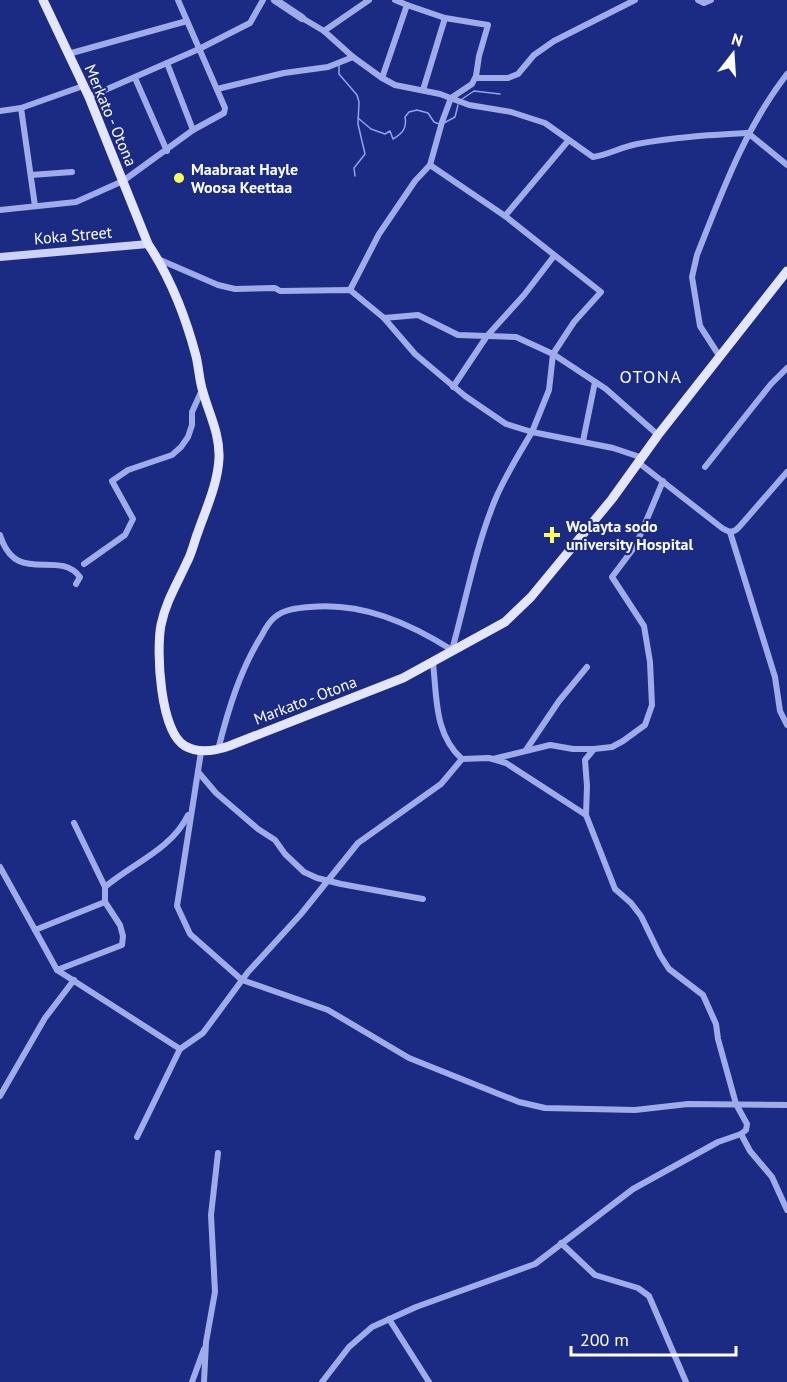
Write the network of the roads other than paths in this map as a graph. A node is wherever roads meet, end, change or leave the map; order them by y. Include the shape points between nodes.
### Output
1 (43, 0) edge
2 (178, 0) edge
3 (263, 0) edge
4 (275, 0) edge
5 (369, 0) edge
6 (395, 0) edge
7 (635, 0) edge
8 (698, 0) edge
9 (711, 0) edge
10 (407, 5) junction
11 (302, 18) joint
12 (445, 18) junction
13 (187, 21) junction
14 (324, 31) junction
15 (199, 50) junction
16 (68, 54) junction
17 (353, 57) junction
18 (167, 63) junction
19 (787, 74) edge
20 (135, 78) junction
21 (382, 78) junction
22 (476, 78) junction
23 (83, 86) junction
24 (217, 89) junction
25 (423, 90) junction
26 (89, 97) junction
27 (457, 100) junction
28 (21, 108) junction
29 (0, 111) edge
30 (193, 130) junction
31 (748, 133) junction
32 (568, 141) junction
33 (167, 151) junction
34 (430, 165) junction
35 (787, 165) edge
36 (72, 172) dead end
37 (30, 175) junction
38 (123, 181) junction
39 (35, 206) junction
40 (0, 210) edge
41 (505, 216) junction
42 (148, 243) junction
43 (554, 256) junction
44 (0, 258) edge
45 (158, 259) junction
46 (787, 271) edge
47 (350, 290) junction
48 (384, 318) junction
49 (487, 336) junction
50 (553, 354) junction
51 (720, 357) junction
52 (787, 368) edge
53 (595, 382) junction
54 (453, 387) junction
55 (202, 390) junction
56 (532, 432) junction
57 (658, 435) junction
58 (584, 441) junction
59 (641, 460) junction
60 (705, 467) dead end
61 (787, 472) edge
62 (663, 481) junction
63 (729, 532) junction
64 (0, 535) edge
65 (84, 564) dead end
66 (76, 585) dead end
67 (452, 650) junction
68 (433, 663) junction
69 (587, 667) dead end
70 (787, 725) edge
71 (594, 749) junction
72 (218, 750) junction
73 (526, 750) junction
74 (201, 752) junction
75 (462, 759) junction
76 (493, 759) junction
77 (199, 772) junction
78 (191, 810) junction
79 (585, 815) junction
80 (74, 823) dead end
81 (0, 867) edge
82 (326, 880) junction
83 (105, 887) junction
84 (423, 899) dead end
85 (105, 902) junction
86 (35, 930) junction
87 (57, 970) junction
88 (74, 980) junction
89 (242, 980) junction
90 (180, 1049) junction
91 (0, 1095) edge
92 (736, 1104) junction
93 (787, 1105) edge
94 (741, 1134) junction
95 (137, 1137) dead end
96 (218, 1153) dead end
97 (787, 1210) edge
98 (561, 1243) junction
99 (389, 1319) junction
100 (206, 1342) junction
101 (192, 1382) edge
102 (204, 1382) edge
103 (322, 1382) edge
104 (429, 1382) edge
105 (686, 1382) edge

1 - 16 main road, Merkato - Otona
2 - 13 street
3 - 15 street via 250,23
4 - 11 street
5 - 14 street
6 - 10 street
7 - 22 street via 554,41 534,55 518,74 508,78
8 - 9 street
10 - 12 street
10 - 21 street
11 - 14 street
12 - 22 street via 488,25
12 - 25 street
13 - 15 street
13 - 16 street
14 - 17 street
15 - 18 street
15 - 24 street
16 - 23 main road, Merkato - Otona
17 - 21 street
17 - 24 street via 334,65
18 - 20 street
18 - 30 street
19 - 31 street
20 - 26 street
20 - 33 street
21 - 25 street via 395,85
22 - 27 street
23 - 26 main road, Merkato - Otona
23 - 28 street
24 - 30 street via 225,111
25 - 27 street
26 - 38 main road, Merkato - Otona
27 - 32 street via 545,123
27 - 34 street via 442,122
28 - 29 street
28 - 37 street
30 - 33 street
31 - 32 street via 649,142 593,158
31 - 35 street
31 - 51 street via 697,255 692,277 700,326
32 - 41 street
33 - 38 street
34 - 41 street
34 - 47 street via 379,234
36 - 37 street
37 - 39 street
38 - 39 street via 76,202
38 - 42 main road, Merkato - Otona
39 - 40 street
41 - 43 street
42 - 44 main road, Koka Street
42 - 45 main road, Markato - Otona
43 - 49 street
43 - 50 street via 601,292
45 - 47 street via 235,289
45 - 55 main road, Markato - Otona via 188,328
46 - 51 main road, Markato - Otona
47 - 48 street
48 - 49 street via 418,315 458,335
48 - 54 street via 415,354
49 - 50 street via 516,337
49 - 54 street
50 - 53 street
50 - 56 street via 549,390
51 - 57 main road, Markato - Otona
52 - 60 street
53 - 57 street
53 - 58 street
54 - 56 street via 506,424
55 - 65 street via 192,412 188,437 181,447 172,455 128,470 112,481 133,519 125,535
55 - 74 main road, Markato - Otona via 218,435 216,478 161,627 162,693 172,733 184,746
56 - 58 street
56 - 67 street via 494,502
57 - 59 main road, Markato - Otona
58 - 59 street
59 - 62 street
59 - 67 main road, Markato - Otona via 531,597 505,622
61 - 63 street via 741,526
62 - 63 street
62 - 71 street via 636,545 612,577 644,626 652,705 645,724 612,747
63 - 70 street
64 - 66 street via 3,546 15,560 75,570 80,577
67 - 68 main road, Markato - Otona
67 - 72 street via 421,631 374,613 341,607 292,609 276,616 251,653 230,704
68 - 72 main road, Markato - Otona
68 - 75 street via 436,706 443,730 452,750
69 - 73 street
71 - 73 street via 550,745
71 - 79 street via 585,760
72 - 74 main road, Markato - Otona
73 - 76 street
74 - 77 street
75 - 76 street
75 - 82 street via 441,784 358,843
76 - 79 street via 528,776
77 - 78 street
77 - 82 street via 216,794 275,840 304,872
78 - 83 street via 174,836
78 - 89 street via 177,906 190,934
79 - 92 street via 615,889 641,916 669,969 703,995 716,1024
80 - 83 street
81 - 86 street
82 - 84 street
82 - 89 street
83 - 85 street
85 - 86 street
85 - 87 street via 120,925 122,945
86 - 87 street
87 - 88 street
88 - 90 street
88 - 91 street via 45,1018
89 - 90 street via 203,1033
89 - 92 street via 328,1010 409,1058 519,1102 545,1108 635,1110
90 - 95 street
92 - 93 street
92 - 94 street via 747,1124
94 - 97 street via 771,1177
94 - 98 street via 717,1142 633,1189
96 - 100 street via 211,1215 215,1292
98 - 99 street via 535,1264
98 - 105 street via 595,1275 638,1288 649,1296
99 - 103 street via 372,1327 349,1347
99 - 104 street
100 - 101 street
100 - 102 street

